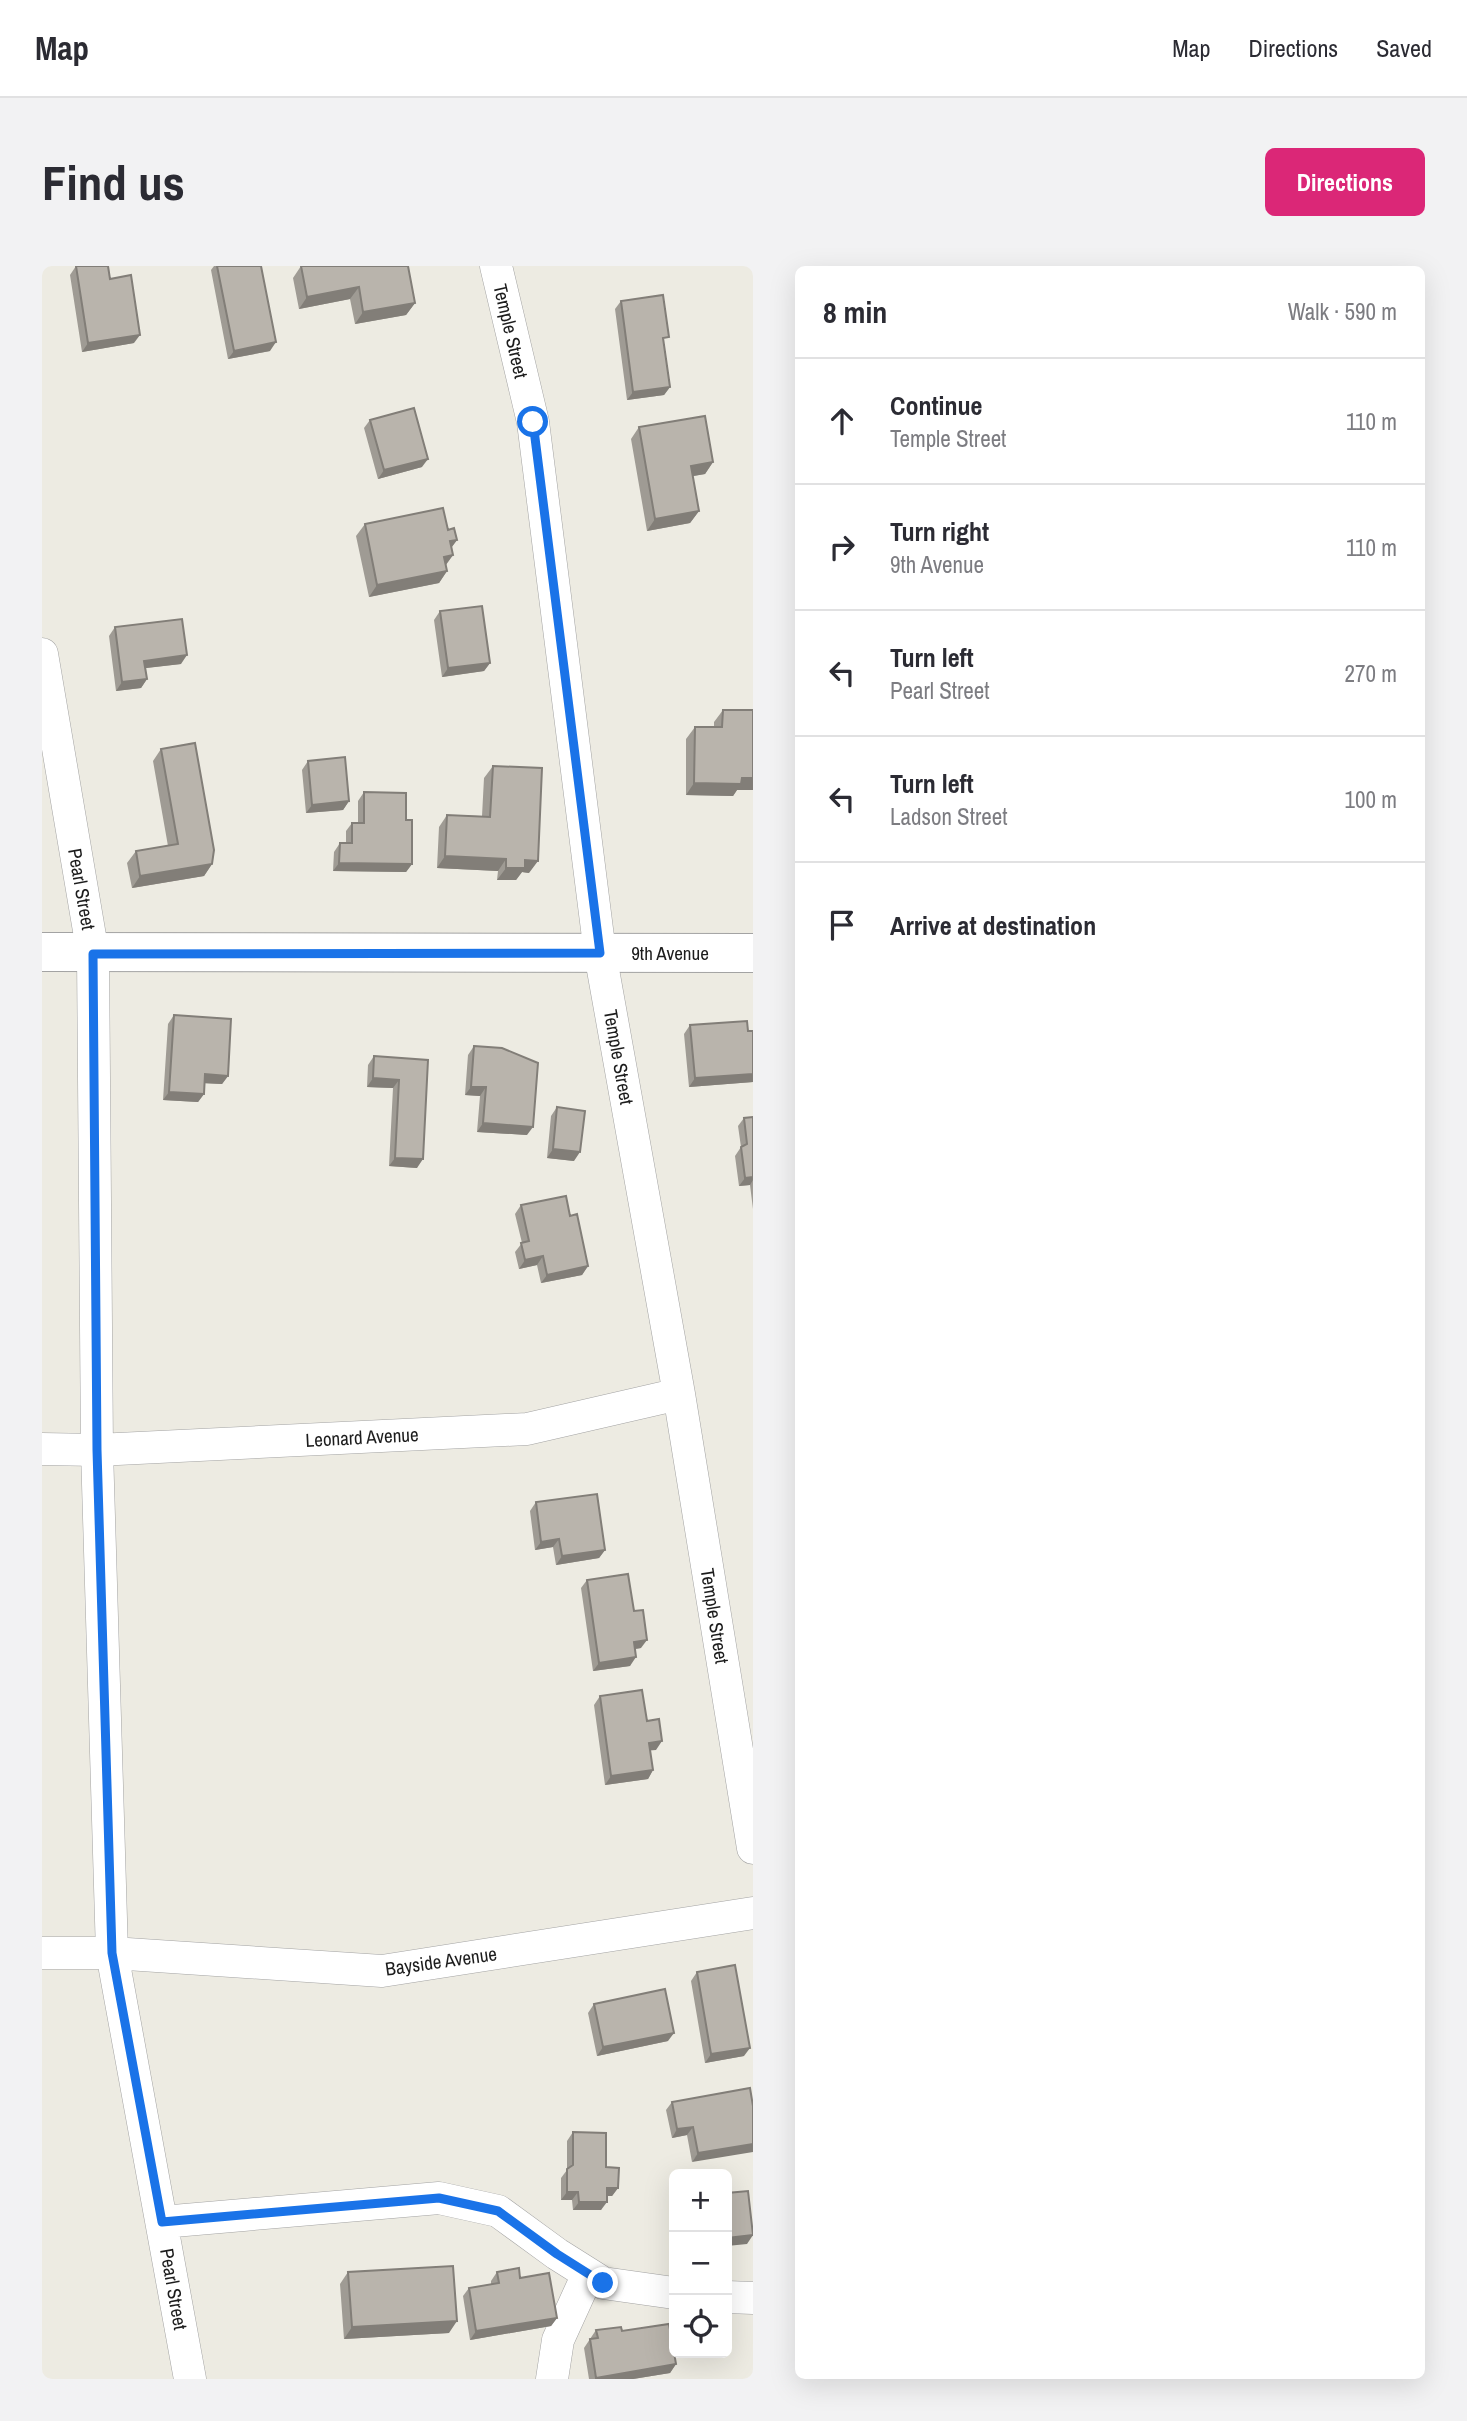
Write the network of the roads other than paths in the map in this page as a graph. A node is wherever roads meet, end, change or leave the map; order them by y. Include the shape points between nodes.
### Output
1 (496, 266) edge
2 (42, 654) edge
3 (42, 952) edge
4 (600, 953) junction
5 (753, 953) edge
6 (93, 954) junction
7 (678, 1394) junction
8 (42, 1449) edge
9 (97, 1450) junction
10 (753, 1848) edge
11 (753, 1913) edge
12 (42, 1953) edge
13 (112, 1953) junction
14 (162, 2222) junction
15 (588, 2274) junction
16 (669, 2292) edge
17 (732, 2297) edge
18 (753, 2298) edge
19 (190, 2379) edge
20 (552, 2379) edge

1 - 4 street, Temple Street via 533,422
2 - 6 street, Pearl Street
3 - 6 street, 9th Avenue
4 - 5 street, 9th Avenue
4 - 6 street, 9th Avenue
4 - 7 street, Temple Street
6 - 9 street, Pearl Street
7 - 9 street, Leonard Avenue via 527,1429
7 - 10 street, Temple Street
8 - 9 street, Leonard Avenue
9 - 13 street, Pearl Street
11 - 13 street, Bayside Avenue via 382,1971
12 - 13 street, Bayside Avenue
13 - 14 street, Pearl Street
14 - 15 street via 439,2198 498,2211
14 - 19 street, Pearl Street
15 - 16 street via 603,2283
15 - 20 street via 558,2340
17 - 18 street

